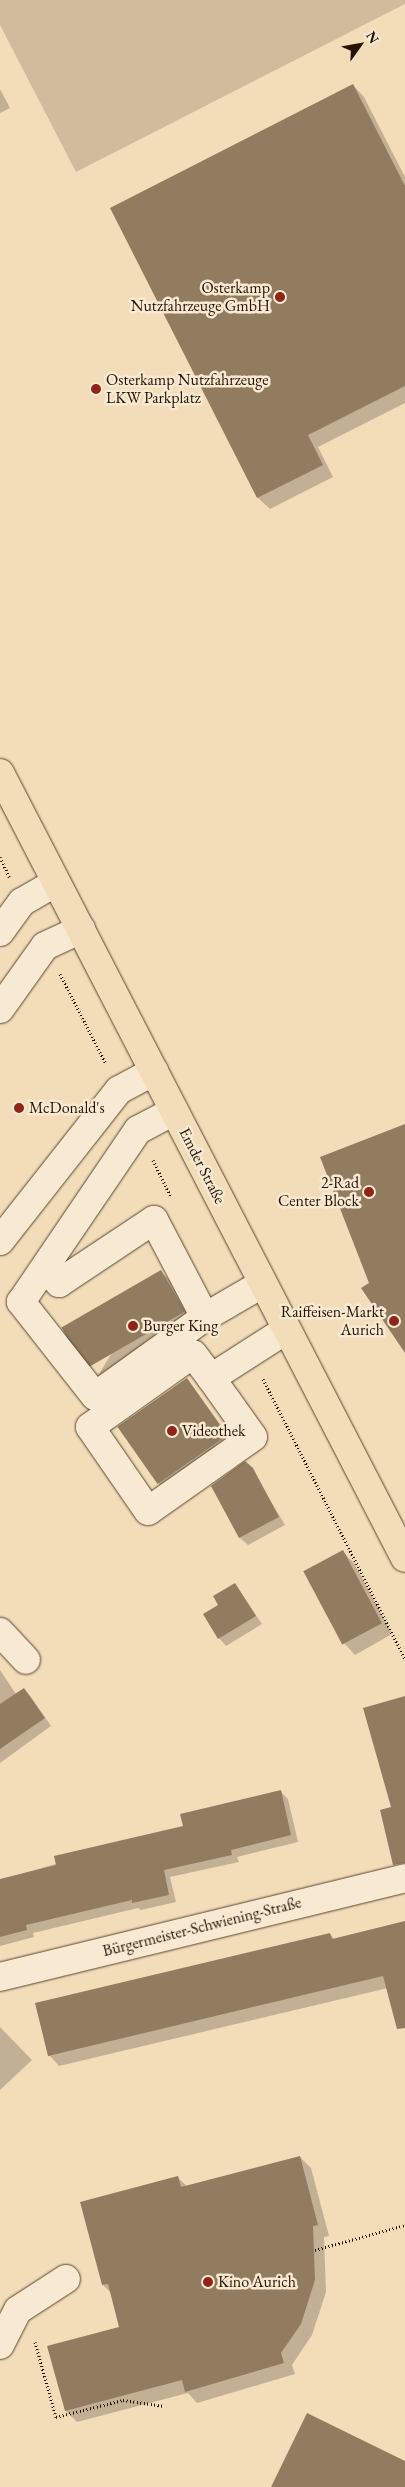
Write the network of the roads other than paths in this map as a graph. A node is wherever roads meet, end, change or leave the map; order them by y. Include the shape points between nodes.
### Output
1 (0, 773) edge
2 (56, 882) junction
3 (81, 929) junction
4 (0, 932) edge
5 (0, 1009) edge
6 (154, 1071) junction
7 (174, 1111) junction
8 (0, 1241) edge
9 (46, 1268) junction
10 (262, 1284) junction
11 (205, 1317) junction
12 (286, 1330) junction
13 (211, 1378) junction
14 (405, 1558) edge
15 (0, 1632) edge
16 (26, 1660) dead end
17 (405, 1878) edge
18 (0, 1977) edge
19 (66, 2279) dead end
20 (0, 2344) edge

1 - 2 main road, Emder Straße
2 - 3 main road, Emder Straße
2 - 4 street via 22,902
3 - 5 street via 46,946
3 - 6 main road, Emder Straße
6 - 7 main road, Emder Straße
6 - 8 street via 119,1090
7 - 9 street via 138,1130
7 - 10 main road, Emder Straße
9 - 11 street via 59,1283 154,1220
9 - 11 street via 21,1302 95,1396
10 - 11 street
10 - 12 main road, Emder Straße
12 - 13 street
12 - 14 main road, Emder Straße
13 - 13 street via 193,1354 90,1428 148,1510 253,1437
15 - 16 street
17 - 18 street, Bürgermeister-Schwiening-Straße
19 - 20 street via 18,2310

